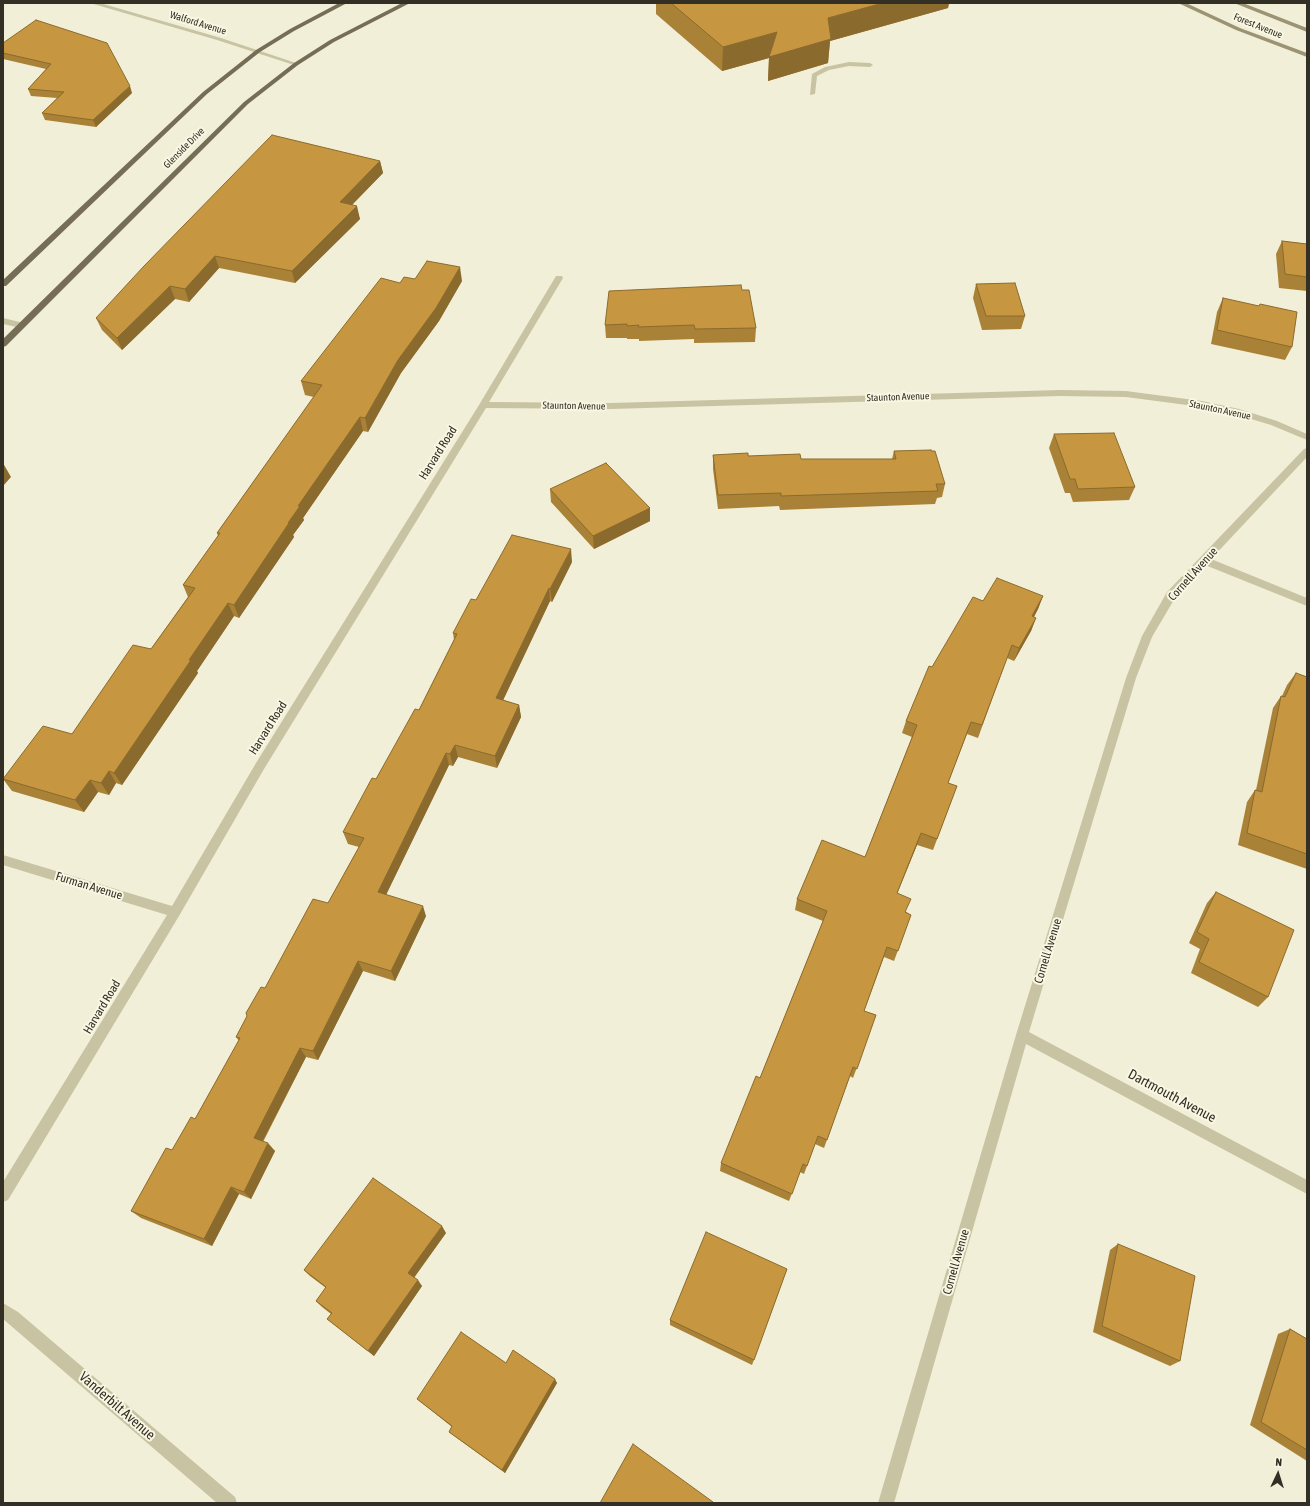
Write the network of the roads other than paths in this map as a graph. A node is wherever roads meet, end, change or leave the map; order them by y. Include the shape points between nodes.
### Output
1 (93, 3) edge
2 (344, 3) edge
3 (407, 3) edge
4 (1181, 3) edge
5 (1237, 3) edge
6 (1307, 30) edge
7 (258, 51) junction
8 (1307, 55) edge
9 (296, 64) junction
10 (870, 65) dead end
11 (812, 94) dead end
12 (560, 278) dead end
13 (3, 284) edge
14 (3, 321) edge
15 (21, 326) junction
16 (3, 344) edge
17 (483, 405) junction
18 (1307, 437) edge
19 (1307, 451) edge
20 (1204, 560) junction
21 (1307, 602) edge
22 (3, 860) edge
23 (175, 912) junction
24 (1022, 1035) junction
25 (1307, 1187) edge
26 (3, 1195) edge
27 (3, 1310) edge
28 (229, 1503) edge
29 (886, 1503) edge

1 - 7 street, Walford Avenue
2 - 7 main road
3 - 9 main road, Glenside Drive via 352,30
4 - 8 main road, Forest Avenue via 1238,29
5 - 6 main road, Forest Avenue
7 - 9 street, Walford Avenue
7 - 13 main road via 205,93
9 - 15 main road, Glenside Drive via 226,123
10 - 11 street via 849,64 827,68 814,75
12 - 17 street, Harvard Road
14 - 15 street
15 - 16 main road, Glenside Drive
17 - 18 street, Staunton Avenue via 610,406 1060,393 1126,394 1202,404 1239,412
17 - 23 street, Harvard Road via 260,766
19 - 20 street, Cornell Avenue
20 - 21 street
20 - 24 street, Cornell Avenue via 1171,595 1147,636 1131,678
22 - 23 street, Furman Avenue
23 - 26 street, Harvard Road
24 - 25 street, Dartmouth Avenue
24 - 29 street, Cornell Avenue
27 - 28 street, Vanderbilt Avenue

